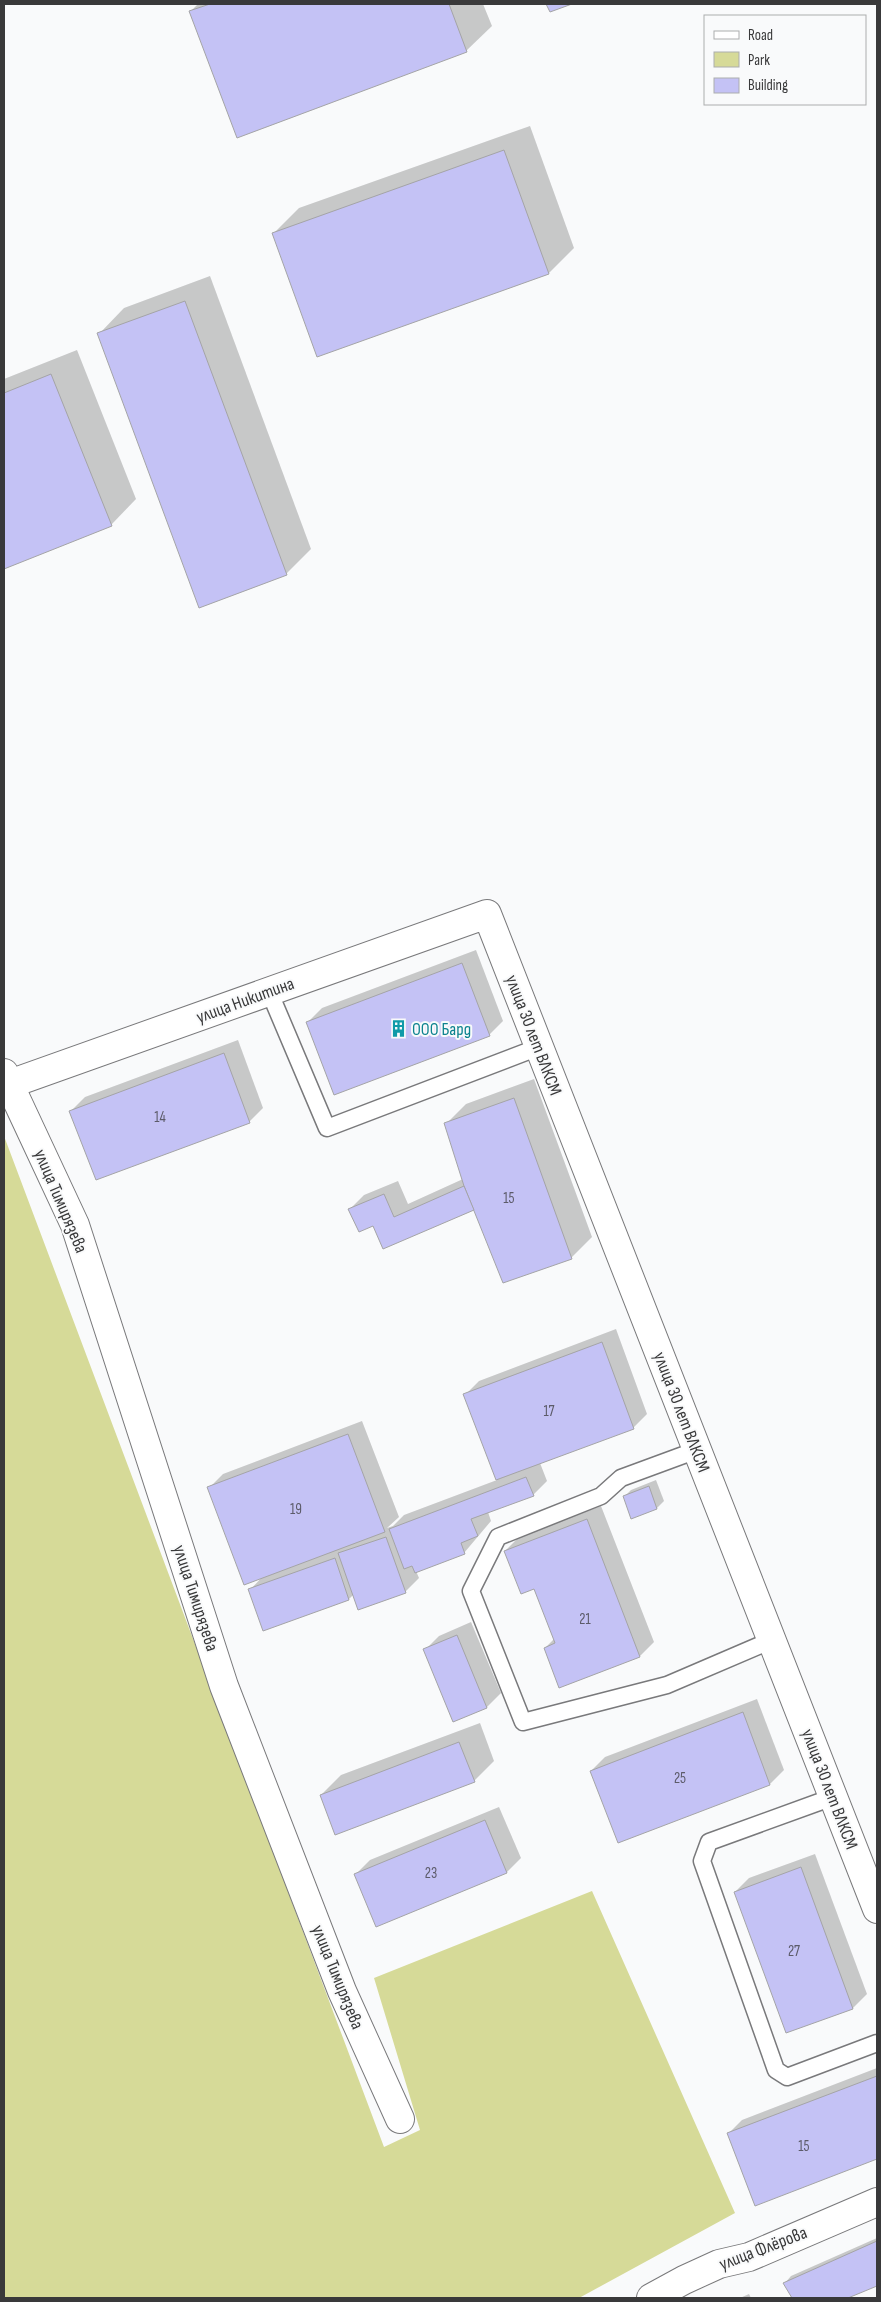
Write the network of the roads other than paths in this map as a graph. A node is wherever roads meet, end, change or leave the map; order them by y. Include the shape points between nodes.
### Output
1 (487, 914) joint
2 (269, 991) junction
3 (539, 1047) junction
4 (5, 1081) edge
5 (697, 1450) junction
6 (772, 1640) junction
7 (833, 1797) junction
8 (877, 1909) edge
9 (877, 2043) edge
10 (400, 2119) dead end
11 (877, 2202) edge
12 (651, 2298) edge

1 - 2 street, улица Никитина
1 - 3 street, улица 30 лет ВЛКСМ
2 - 3 lane via 327,1128
2 - 4 street, улица Никитина
3 - 5 street, улица 30 лет ВЛКСМ
4 - 10 street, улица Тимирязева via 75,1225 224,1686 342,1991
5 - 6 street, улица 30 лет ВЛКСМ
5 - 6 lane via 621,1478 601,1496 498,1538 471,1591 478,1609 523,1722 667,1685
6 - 7 street, улица 30 лет ВЛКСМ
7 - 8 street, улица 30 лет ВЛКСМ
7 - 9 lane via 709,1842 702,1861 776,2070 787,2077
11 - 12 street, улица Флёрова via 749,2257 719,2264

